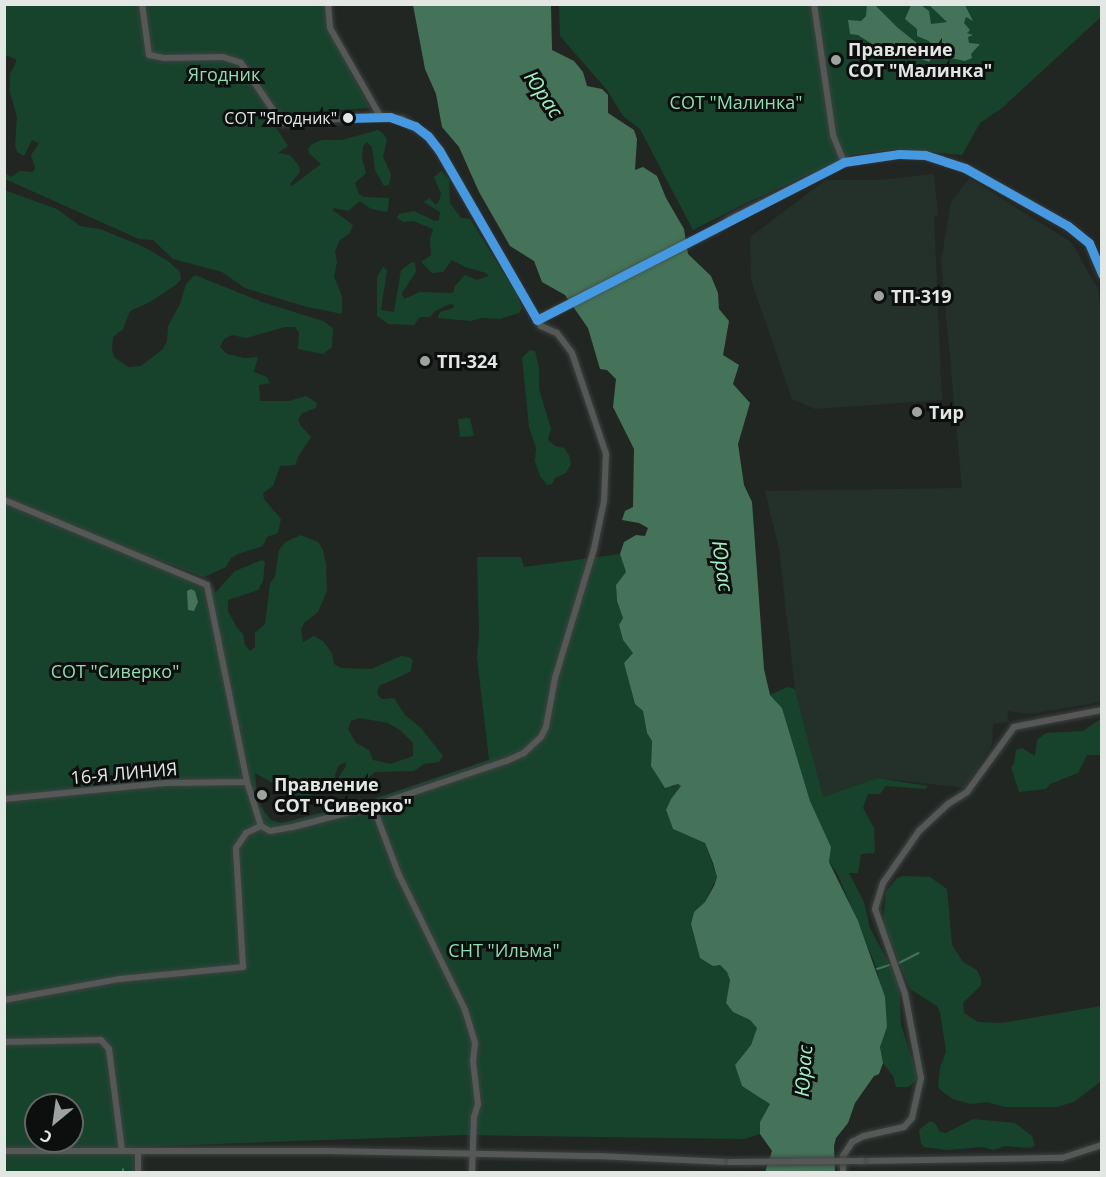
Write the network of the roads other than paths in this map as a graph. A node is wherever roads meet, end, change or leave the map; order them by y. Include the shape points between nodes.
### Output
1 (142, 4) edge
2 (328, 4) edge
3 (814, 4) edge
4 (380, 116) junction
5 (844, 162) junction
6 (1101, 275) edge
7 (537, 320) junction
8 (4, 500) edge
9 (1101, 710) edge
10 (247, 782) junction
11 (4, 799) edge
12 (373, 806) junction
13 (261, 826) junction
14 (4, 1000) edge
15 (4, 1042) edge
16 (1101, 1145) edge
17 (123, 1150) junction
18 (4, 1151) edge
19 (138, 1151) junction
20 (474, 1154) junction
21 (138, 1173) edge
22 (472, 1173) edge
23 (843, 1173) edge

1 - 4 street via 149,55 223,57 241,63 282,123
2 - 4 street via 330,28
3 - 5 street via 833,135
4 - 7 street via 402,119 415,126 440,150
5 - 6 street via 925,154 965,168 1068,226 1089,243
5 - 7 street
7 - 12 street via 557,333 572,353 606,454 607,480 594,549 555,678 546,727 524,753
8 - 10 street via 207,585
9 - 23 street via 1014,727 967,792 919,831 883,884 876,909 905,994 921,1078 912,1118 904,1126 852,1142 843,1156
10 - 11 street, 16-Я ЛИНИЯ via 165,783
10 - 13 street
12 - 13 street via 293,827 270,831
12 - 20 street via 399,874 465,1010 475,1042 478,1104
13 - 14 street via 246,833 236,848 243,967 120,979
15 - 17 street via 101,1040 110,1049
16 - 20 street, bridge via 1062,1158 862,1161 728,1162
17 - 18 street
17 - 19 street
19 - 20 street
19 - 21 street
20 - 22 street

